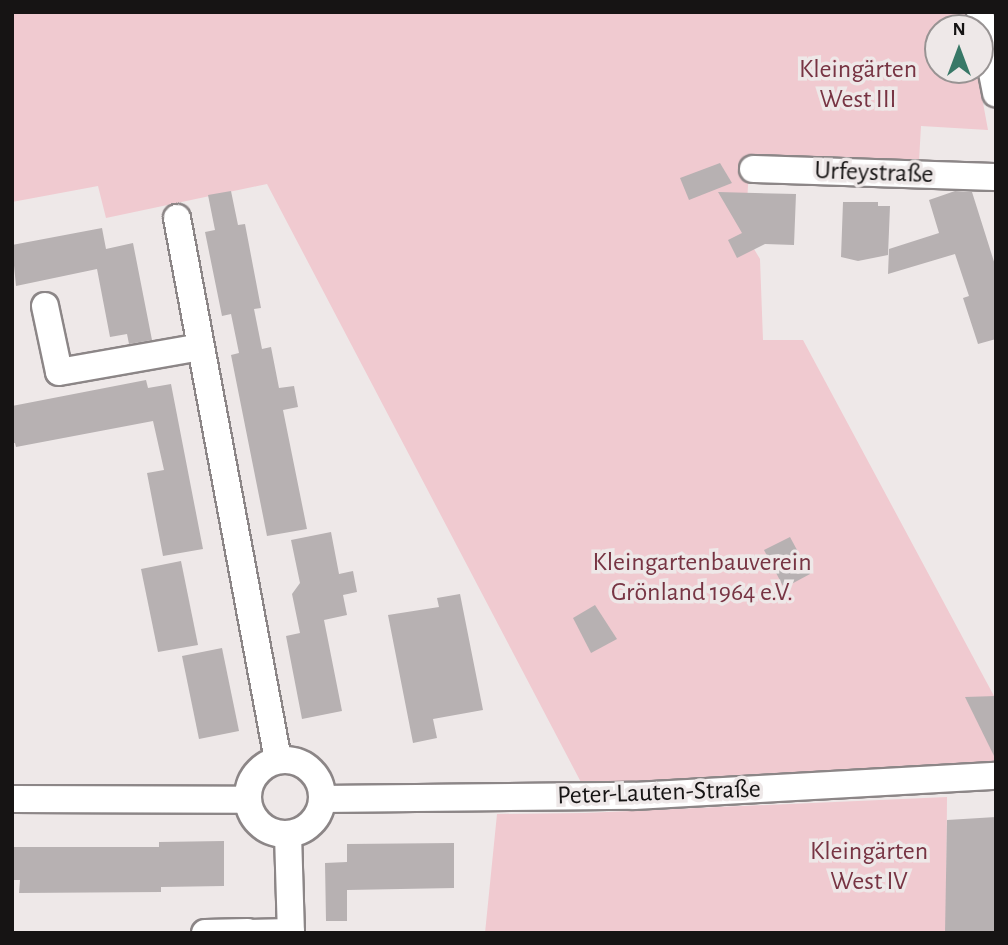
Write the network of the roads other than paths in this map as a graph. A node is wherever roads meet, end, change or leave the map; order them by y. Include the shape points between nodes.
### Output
1 (980, 12) edge
2 (996, 93) edge
3 (753, 169) dead end
4 (996, 177) edge
5 (177, 218) dead end
6 (45, 306) dead end
7 (201, 347) junction
8 (278, 760) junction
9 (996, 776) edge
10 (12, 799) edge
11 (322, 799) junction
12 (247, 800) junction
13 (288, 834) junction
14 (248, 932) edge
15 (291, 932) edge
16 (205, 933) edge

1 - 2 street
3 - 4 street, Urfeystraße
5 - 7 street
6 - 7 street via 59,372
7 - 8 street
8 - 11 street via 293,760 313,772
8 - 12 street via 260,768 253,777
9 - 11 street, Peter-Lauten-Straße via 634,796
10 - 12 street
11 - 13 street via 310,826
12 - 13 street via 250,812 265,829
13 - 15 street
14 - 15 street
14 - 16 street

